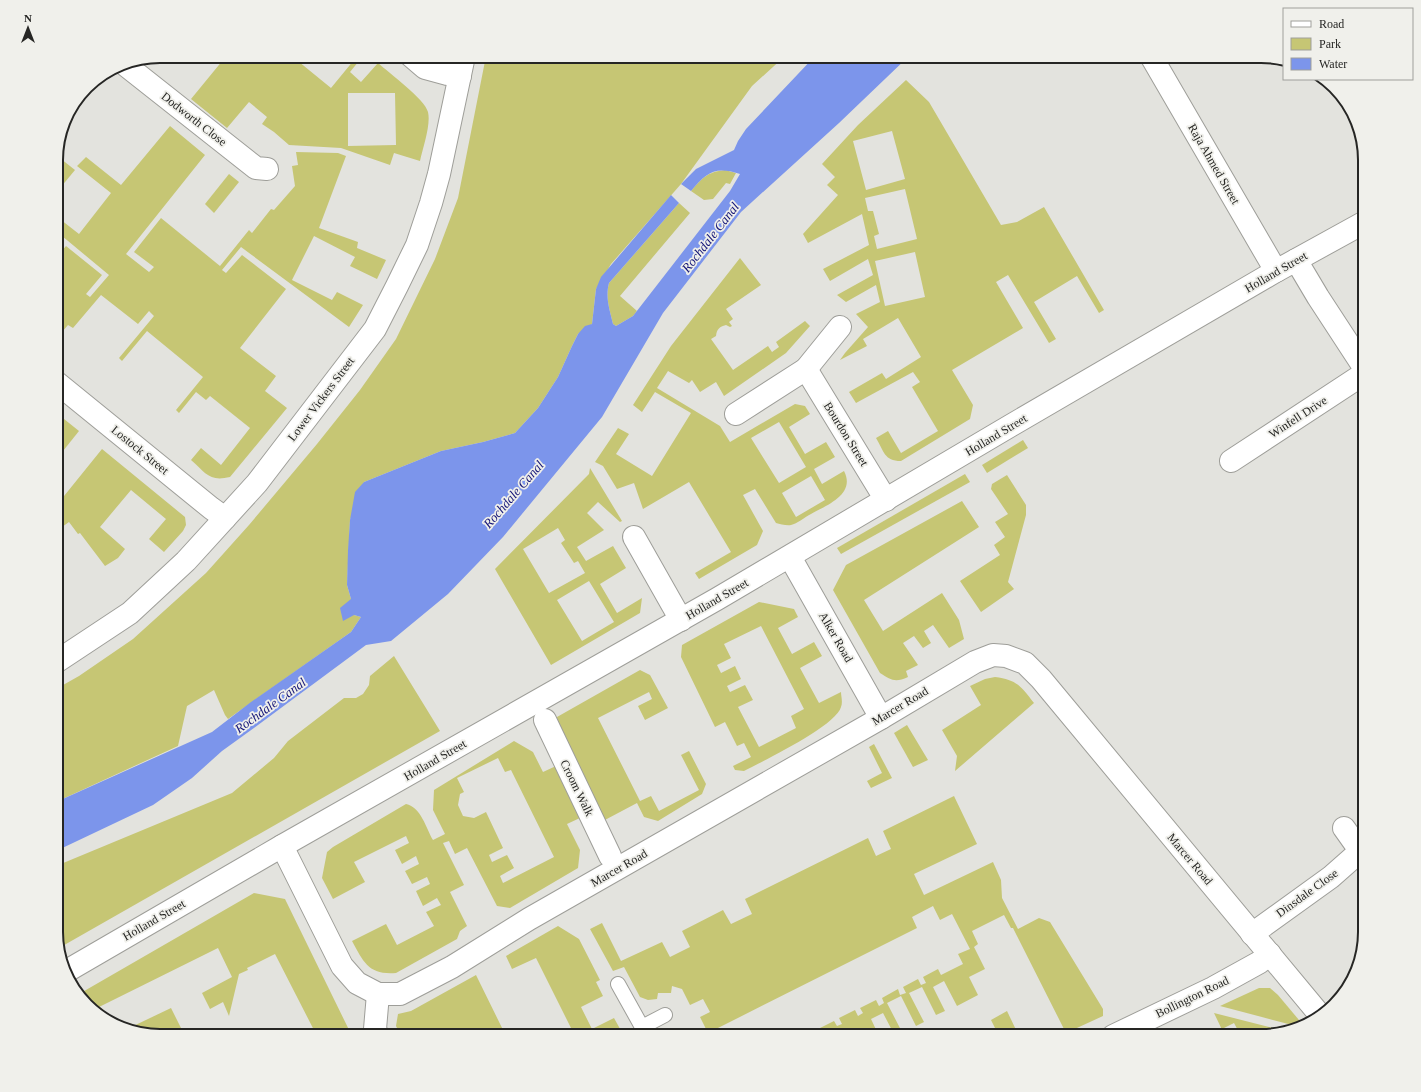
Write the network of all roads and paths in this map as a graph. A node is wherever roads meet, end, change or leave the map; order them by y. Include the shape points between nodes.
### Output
1 (419, 63) edge
2 (1155, 63) edge
3 (462, 66) edge
4 (130, 68) edge
5 (268, 169) dead end
6 (1358, 226) edge
7 (1296, 260) junction
8 (1276, 271) junction
9 (840, 327) dead end
10 (1358, 358) edge
11 (806, 369) junction
12 (1358, 378) edge
13 (63, 388) edge
14 (736, 414) dead end
15 (1231, 461) dead end
16 (886, 500) junction
17 (225, 518) junction
18 (634, 537) dead end
19 (790, 557) junction
20 (681, 620) junction
21 (63, 657) edge
22 (881, 718) junction
23 (545, 720) dead end
24 (1344, 828) dead end
25 (1358, 844) edge
26 (282, 846) junction
27 (1358, 854) edge
28 (610, 856) dead end
29 (1252, 934) junction
30 (1270, 954) junction
31 (70, 969) edge
32 (618, 984) dead end
33 (378, 994) junction
34 (1317, 1011) edge
35 (665, 1015) dead end
36 (375, 1029) edge
37 (642, 1029) edge
38 (648, 1029) edge
39 (1128, 1029) edge

1 - 3 street via 425,68 447,74
2 - 8 street, Raja Ahmed Street
3 - 17 street, Lower Vickers Street via 431,203 417,245 397,286 374,329 257,482
4 - 5 street, Dodworth Close via 256,168
6 - 7 street, Holland Street
7 - 8 street, Holland Street
7 - 10 street
8 - 16 street, Holland Street
9 - 11 street
11 - 14 street
11 - 16 street, Bourdon Street
12 - 15 street, Winfell Drive
13 - 17 street, Lostock Street
16 - 19 street, Holland Street
17 - 21 street, Lower Vickers Street via 186,561 130,613
18 - 20 street
19 - 20 street, Holland Street
19 - 22 street, Alker Road
20 - 26 street, Holland Street
22 - 29 street, Marcer Road via 982,658 993,655 1006,656 1025,663
22 - 33 street, Marcer Road via 530,919 452,967 400,994
23 - 28 street, Croom Walk
24 - 25 street, Dinsdale Close
26 - 31 street, Holland Street
26 - 33 street, Marcer Road via 342,966 357,983
27 - 29 street, Dinsdale Close
29 - 30 street, Marcer Road
30 - 34 street, Marcer Road
30 - 39 street, Bollington Road via 1213,988
32 - 37 lane
33 - 36 street
35 - 38 lane

